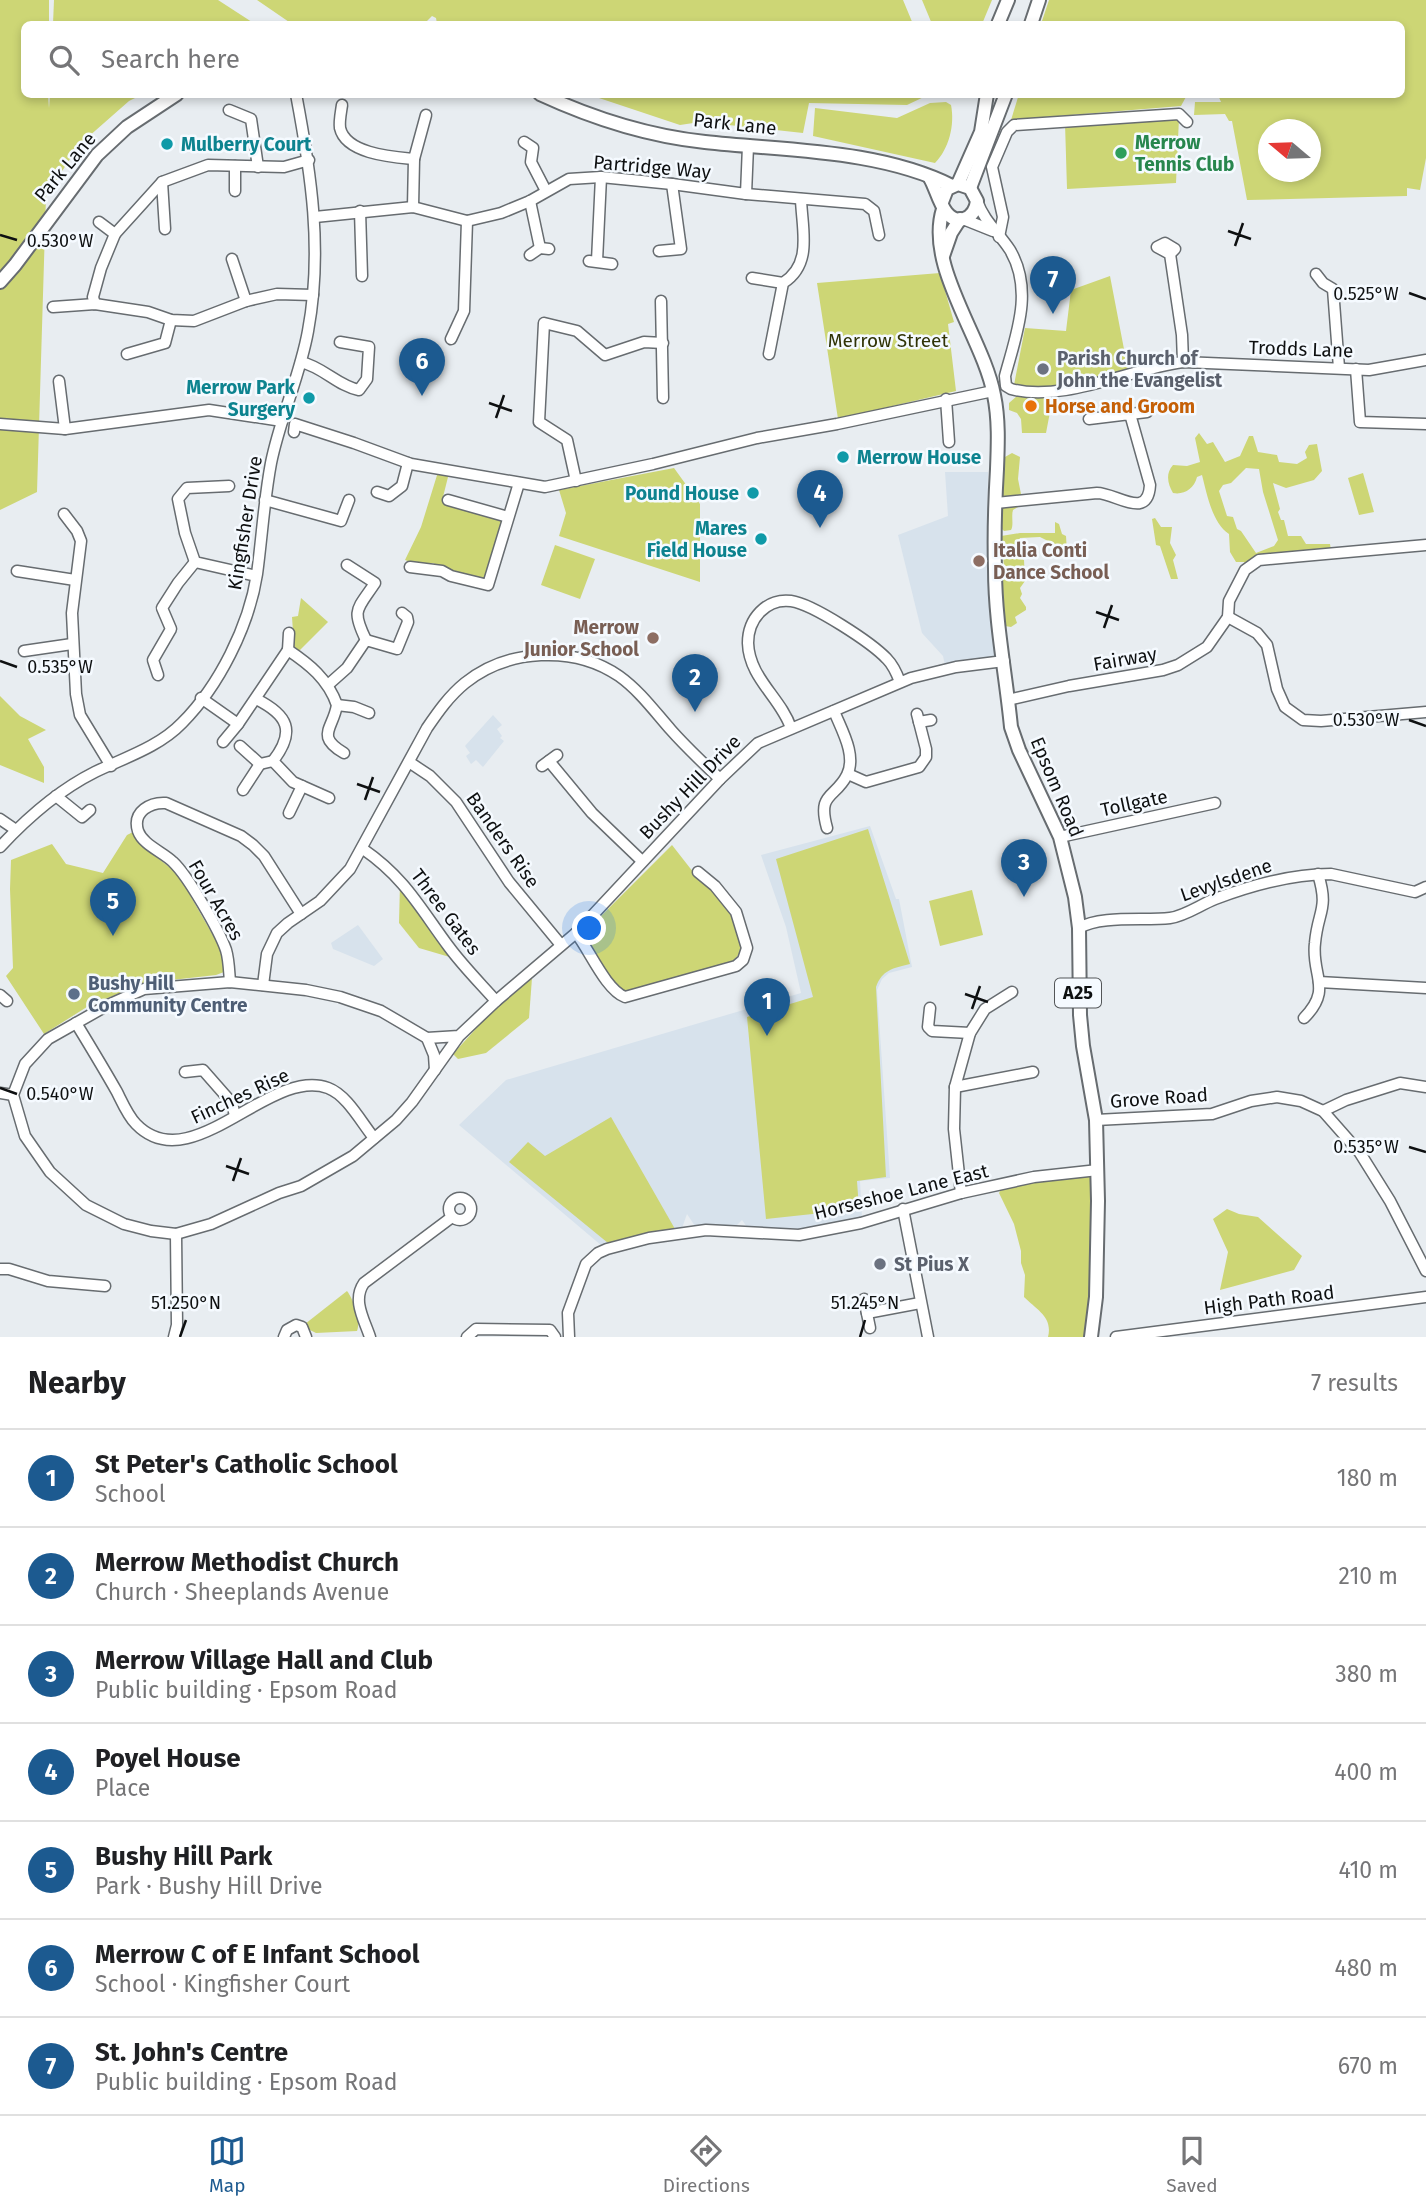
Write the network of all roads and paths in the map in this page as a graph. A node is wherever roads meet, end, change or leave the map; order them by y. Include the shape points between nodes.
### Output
1 (1008, 0) edge
2 (1039, 0) edge
3 (999, 21) edge
4 (1032, 21) edge
5 (171, 98) edge
6 (297, 98) edge
7 (550, 98) edge
8 (985, 98) edge
9 (1004, 98) edge
10 (342, 105) dead end
11 (229, 110) dead end
12 (426, 115) dead end
13 (1186, 122) dead end
14 (524, 142) dead end
15 (748, 146) junction
16 (414, 159) junction
17 (309, 160) junction
18 (235, 166) junction
19 (258, 167) junction
20 (601, 177) junction
21 (930, 178) junction
22 (162, 182) junction
23 (672, 184) junction
24 (960, 186) junction
25 (235, 191) dead end
26 (546, 191) junction
27 (746, 194) junction
28 (801, 199) junction
29 (530, 201) junction
30 (977, 201) junction
31 (942, 206) junction
32 (413, 207) junction
33 (360, 211) junction
34 (315, 217) junction
35 (962, 219) junction
36 (467, 221) junction
37 (99, 222) dead end
38 (165, 229) dead end
39 (115, 234) junction
40 (997, 234) junction
41 (878, 235) dead end
42 (659, 251) dead end
43 (1170, 254) dead end
44 (530, 255) dead end
45 (232, 259) dead end
46 (942, 260) junction
47 (612, 264) dead end
48 (1316, 274) dead end
49 (362, 276) dead end
50 (752, 278) dead end
51 (0, 282) edge
52 (783, 283) junction
53 (313, 295) junction
54 (246, 301) junction
55 (661, 301) dead end
56 (95, 304) junction
57 (53, 307) dead end
58 (171, 320) junction
59 (451, 339) dead end
60 (340, 342) dead end
61 (663, 343) junction
62 (127, 354) dead end
63 (769, 354) dead end
64 (1426, 360) edge
65 (301, 362) junction
66 (1183, 362) junction
67 (1339, 368) junction
68 (1356, 369) junction
69 (60, 381) dead end
70 (993, 391) junction
71 (663, 398) dead end
72 (946, 399) junction
73 (1147, 412) dead end
74 (1130, 414) junction
75 (1089, 419) dead end
76 (282, 421) junction
77 (0, 424) edge
78 (1426, 424) edge
79 (65, 429) junction
80 (294, 432) dead end
81 (949, 442) dead end
82 (354, 443) junction
83 (341, 450) dead end
84 (408, 463) junction
85 (576, 481) junction
86 (519, 483) junction
87 (229, 486) dead end
88 (377, 492) dead end
89 (265, 500) junction
90 (349, 500) dead end
91 (448, 500) dead end
92 (996, 503) junction
93 (64, 514) dead end
94 (508, 517) junction
95 (1426, 545) edge
96 (195, 562) junction
97 (347, 565) dead end
98 (410, 567) dead end
99 (17, 571) dead end
100 (256, 576) junction
101 (75, 580) junction
102 (402, 613) dead end
103 (1228, 617) junction
104 (289, 633) dead end
105 (366, 640) junction
106 (72, 644) junction
107 (288, 650) junction
108 (24, 651) dead end
109 (1003, 661) junction
110 (158, 675) dead end
111 (900, 682) junction
112 (328, 684) junction
113 (201, 698) junction
114 (256, 699) junction
115 (1008, 700) junction
116 (337, 705) junction
117 (834, 711) junction
118 (1426, 712) edge
119 (369, 713) dead end
120 (931, 720) dead end
121 (238, 724) junction
122 (791, 728) junction
123 (223, 742) dead end
124 (240, 746) dead end
125 (344, 753) dead end
126 (549, 760) dead end
127 (273, 761) junction
128 (409, 762) junction
129 (260, 764) junction
130 (111, 766) junction
131 (848, 774) junction
132 (720, 779) junction
133 (302, 786) junction
134 (243, 790) dead end
135 (56, 796) junction
136 (329, 798) dead end
137 (1215, 803) dead end
138 (90, 810) dead end
139 (289, 813) dead end
140 (0, 819) edge
141 (827, 828) dead end
142 (16, 830) junction
143 (1060, 837) junction
144 (0, 848) edge
145 (363, 849) junction
146 (642, 861) junction
147 (698, 872) dead end
148 (1318, 874) junction
149 (1426, 887) edge
150 (301, 914) junction
151 (1079, 928) junction
152 (576, 933) junction
153 (561, 945) junction
154 (230, 982) junction
155 (1319, 982) junction
156 (263, 985) junction
157 (1426, 988) edge
158 (1012, 992) dead end
159 (496, 1001) junction
160 (930, 1008) dead end
161 (1304, 1018) dead end
162 (76, 1023) junction
163 (970, 1033) junction
164 (459, 1036) junction
165 (427, 1038) junction
166 (435, 1070) junction
167 (185, 1072) dead end
168 (1033, 1072) dead end
169 (955, 1087) junction
170 (1426, 1087) edge
171 (0, 1093) edge
172 (13, 1095) junction
173 (1323, 1111) junction
174 (235, 1116) junction
175 (1096, 1120) junction
176 (374, 1138) junction
177 (1098, 1170) junction
178 (961, 1193) junction
179 (903, 1209) junction
180 (452, 1217) dead end
181 (176, 1234) junction
182 (0, 1269) edge
183 (1426, 1271) edge
184 (105, 1286) dead end
185 (1426, 1297) edge
186 (864, 1299) dead end
187 (920, 1303) junction
188 (867, 1312) junction
189 (870, 1328) dead end
190 (173, 1337) edge
191 (285, 1337) edge
192 (306, 1337) edge
193 (370, 1337) edge
194 (467, 1337) edge
195 (555, 1337) edge
196 (569, 1337) edge
197 (928, 1337) edge
198 (1091, 1337) edge
199 (1116, 1337) edge

1 - 3 main road
2 - 4 main road
5 - 51 main road, Park Lane via 127,127 97,155
6 - 17 street, Kingfisher Drive
7 - 15 main road, Park Lane via 655,133
8 - 24 main road via 981,132
9 - 24 main road
10 - 16 street via 340,128 351,144 380,156
11 - 19 street via 251,119
12 - 16 street
13 - 40 street via 1179,114 1014,125 992,167 1003,217
14 - 26 street via 533,148 531,162
15 - 21 main road, Park Lane via 838,155
15 - 27 street
16 - 32 street
17 - 19 street via 284,167
17 - 34 street, Kingfisher Drive
18 - 19 street
18 - 22 street via 208,165
18 - 25 street
20 - 23 street, Partridge Way
20 - 26 street, Partridge Way via 569,179
20 - 47 street via 593,261
21 - 24 main road, Park Lane
21 - 31 main road
22 - 38 street
22 - 39 street
23 - 27 street, Partridge Way
23 - 42 street via 681,249
24 - 30 main road
24 - 31 main road via 944,192
26 - 29 street, Partridge Way
27 - 28 street, Partridge Way
28 - 41 street, Partridge Way via 865,204 874,211
28 - 52 street via 804,260
29 - 36 street, Partridge Way
29 - 44 street via 545,249
30 - 35 main road via 973,212
30 - 40 street
31 - 35 main road via 950,217
31 - 46 main road, Epsom Road / A25
32 - 33 street, Partridge Way
32 - 36 street, Partridge Way
33 - 34 street, Partridge Way
33 - 49 street
34 - 53 street, Kingfisher Drive
35 - 40 street
35 - 46 main road via 951,233
36 - 59 street via 464,311
37 - 39 street
39 - 56 street via 100,268
40 - 66 street, Trodds Lane via 1020,272 1023,297 1006,386 1048,393
43 - 66 street
45 - 54 street
46 - 70 main road, Epsom Road / A25
48 - 67 street via 1333,289
50 - 52 street
52 - 63 street
53 - 54 street via 277,294
53 - 65 street, Kingfisher Drive
54 - 58 street via 194,321
55 - 61 street
56 - 57 street
56 - 58 street
58 - 62 street via 165,343
60 - 65 street via 369,346 366,379 359,390
61 - 71 street
61 - 85 street via 644,342 605,355 577,331 544,323 539,422 567,440
64 - 68 street, Trodds Lane
65 - 76 street, Kingfisher Drive
66 - 67 street, Trodds Lane
67 - 68 street, Trodds Lane
68 - 78 street via 1360,422
69 - 79 street
70 - 72 street
70 - 92 main road, Epsom Road / A25 via 998,436
72 - 81 street
72 - 85 street
73 - 74 street
74 - 75 street
74 - 92 street via 1150,485 1146,500 1139,504 1097,493
76 - 79 street via 209,410
76 - 89 street, Kingfisher Drive
77 - 79 street
80 - 82 street via 295,424
82 - 83 street
82 - 84 street
84 - 86 street
84 - 88 street via 402,486 388,500
85 - 86 street via 545,486
86 - 94 street
87 - 96 street via 187,488 178,499
89 - 90 street via 341,521
89 - 100 street, Kingfisher Drive
91 - 94 street
92 - 109 main road, Epsom Road / A25 via 995,569
93 - 101 street via 81,541
94 - 98 street via 488,585
95 - 103 street, Fairway via 1259,560 1245,570 1235,587
96 - 100 street
96 - 110 street via 162,608 171,629 153,660
97 - 105 street via 375,583 357,610
99 - 101 street
100 - 113 street, Kingfisher Drive via 231,652
101 - 106 street
102 - 105 street via 408,622 397,649
103 - 115 street, Fairway via 1207,647 1178,665
103 - 118 street via 1257,633 1266,645 1285,707 1303,720
104 - 107 street
105 - 112 street via 347,668
106 - 108 street
106 - 130 street via 80,715
107 - 112 street
107 - 114 street
109 - 111 street, Bushy Hill Drive
109 - 115 main road, Epsom Road / A25
111 - 117 street, Bushy Hill Drive
111 - 122 street via 885,657 856,635 793,601 770,603 750,626 750,658
112 - 116 street
113 - 121 street
113 - 130 street, Kingfisher Drive via 167,736
114 - 121 street
114 - 127 street via 277,711 286,728 285,743
115 - 143 main road, Epsom Road / A25 via 1019,750
116 - 119 street
116 - 125 street via 327,736 332,746
117 - 122 street, Bushy Hill Drive
117 - 131 street via 848,745
120 - 131 street via 918,718 926,757 919,767 866,782
121 - 123 street
122 - 132 street, Bushy Hill Drive via 758,743
124 - 129 street
126 - 146 street via 592,813
127 - 129 street
127 - 133 street
128 - 132 street via 442,707 467,681 516,658 553,655 589,661 618,676
128 - 145 street
128 - 153 street, Banders Rise via 456,802 509,881
129 - 134 street
130 - 135 street, Kingfisher Drive
131 - 141 street via 825,801
132 - 146 street, Bushy Hill Drive
133 - 136 street
133 - 139 street
135 - 138 street via 82,817
135 - 142 street, Kingfisher Drive
137 - 143 street, Tollgate
140 - 142 street
142 - 144 street, Kingfisher Drive
143 - 151 main road, Epsom Road / A25
145 - 150 street via 339,883
145 - 159 street, Three Gates via 398,876 450,949
146 - 152 street, Bushy Hill Drive
147 - 152 street via 736,912 747,948 736,966 625,997 612,990
148 - 149 street, Levylsdene via 1415,892
148 - 151 street, Levylsdene via 1278,879 1174,917 1108,921
148 - 155 street via 1324,899 1315,943
150 - 154 street, Four Acres via 264,856 241,836 166,803 145,807 139,815 139,833 182,872 225,948
150 - 156 street via 277,933 267,954
151 - 175 main road, Epsom Road / A25 via 1080,1015
152 - 153 street, Bushy Hill Drive
153 - 159 street, Bushy Hill Drive
154 - 156 street
154 - 162 street via 144,989
155 - 157 street
155 - 161 street via 1317,1005
156 - 165 street via 340,997 381,1011
158 - 163 street via 985,1009
159 - 164 street, Bushy Hill Drive
160 - 163 street via 928,1027 932,1031
162 - 172 street via 48,1039 25,1064
162 - 174 street, Finches Rise via 134,1123 145,1132 183,1140
163 - 169 street
164 - 165 street
164 - 166 street, Bushy Hill Drive
165 - 166 street
166 - 176 street, Bushy Hill Drive via 396,1120
167 - 174 street via 203,1070 232,1103
168 - 169 street
169 - 178 street
170 - 173 street via 1400,1083
171 - 172 street
172 - 181 street, Bushy Hill Drive via 25,1136 50,1172 86,1205 124,1224
173 - 175 street, Grove Road via 1277,1097 1212,1114
173 - 183 street, Grove Road via 1360,1153
174 - 176 street, Finches Rise via 302,1085 317,1085 339,1094
175 - 177 main road, Epsom Road / A25
176 - 181 street, Bushy Hill Drive via 354,1156 300,1186
177 - 178 street, Horseshoe Lane East via 1034,1177
177 - 198 main road, Epsom Road / A25
178 - 179 street, Horseshoe Lane East
179 - 187 street
179 - 196 street, Horseshoe Lane East via 799,1235 706,1230 607,1249 586,1264 568,1313
180 - 193 street via 364,1283 357,1299
181 - 190 street via 177,1325
182 - 184 street
185 - 199 street, High Path Road
186 - 188 street
187 - 188 street
187 - 197 street
188 - 189 street
191 - 192 street via 286,1330 296,1325 305,1330
194 - 195 street via 475,1329 488,1329 550,1330

